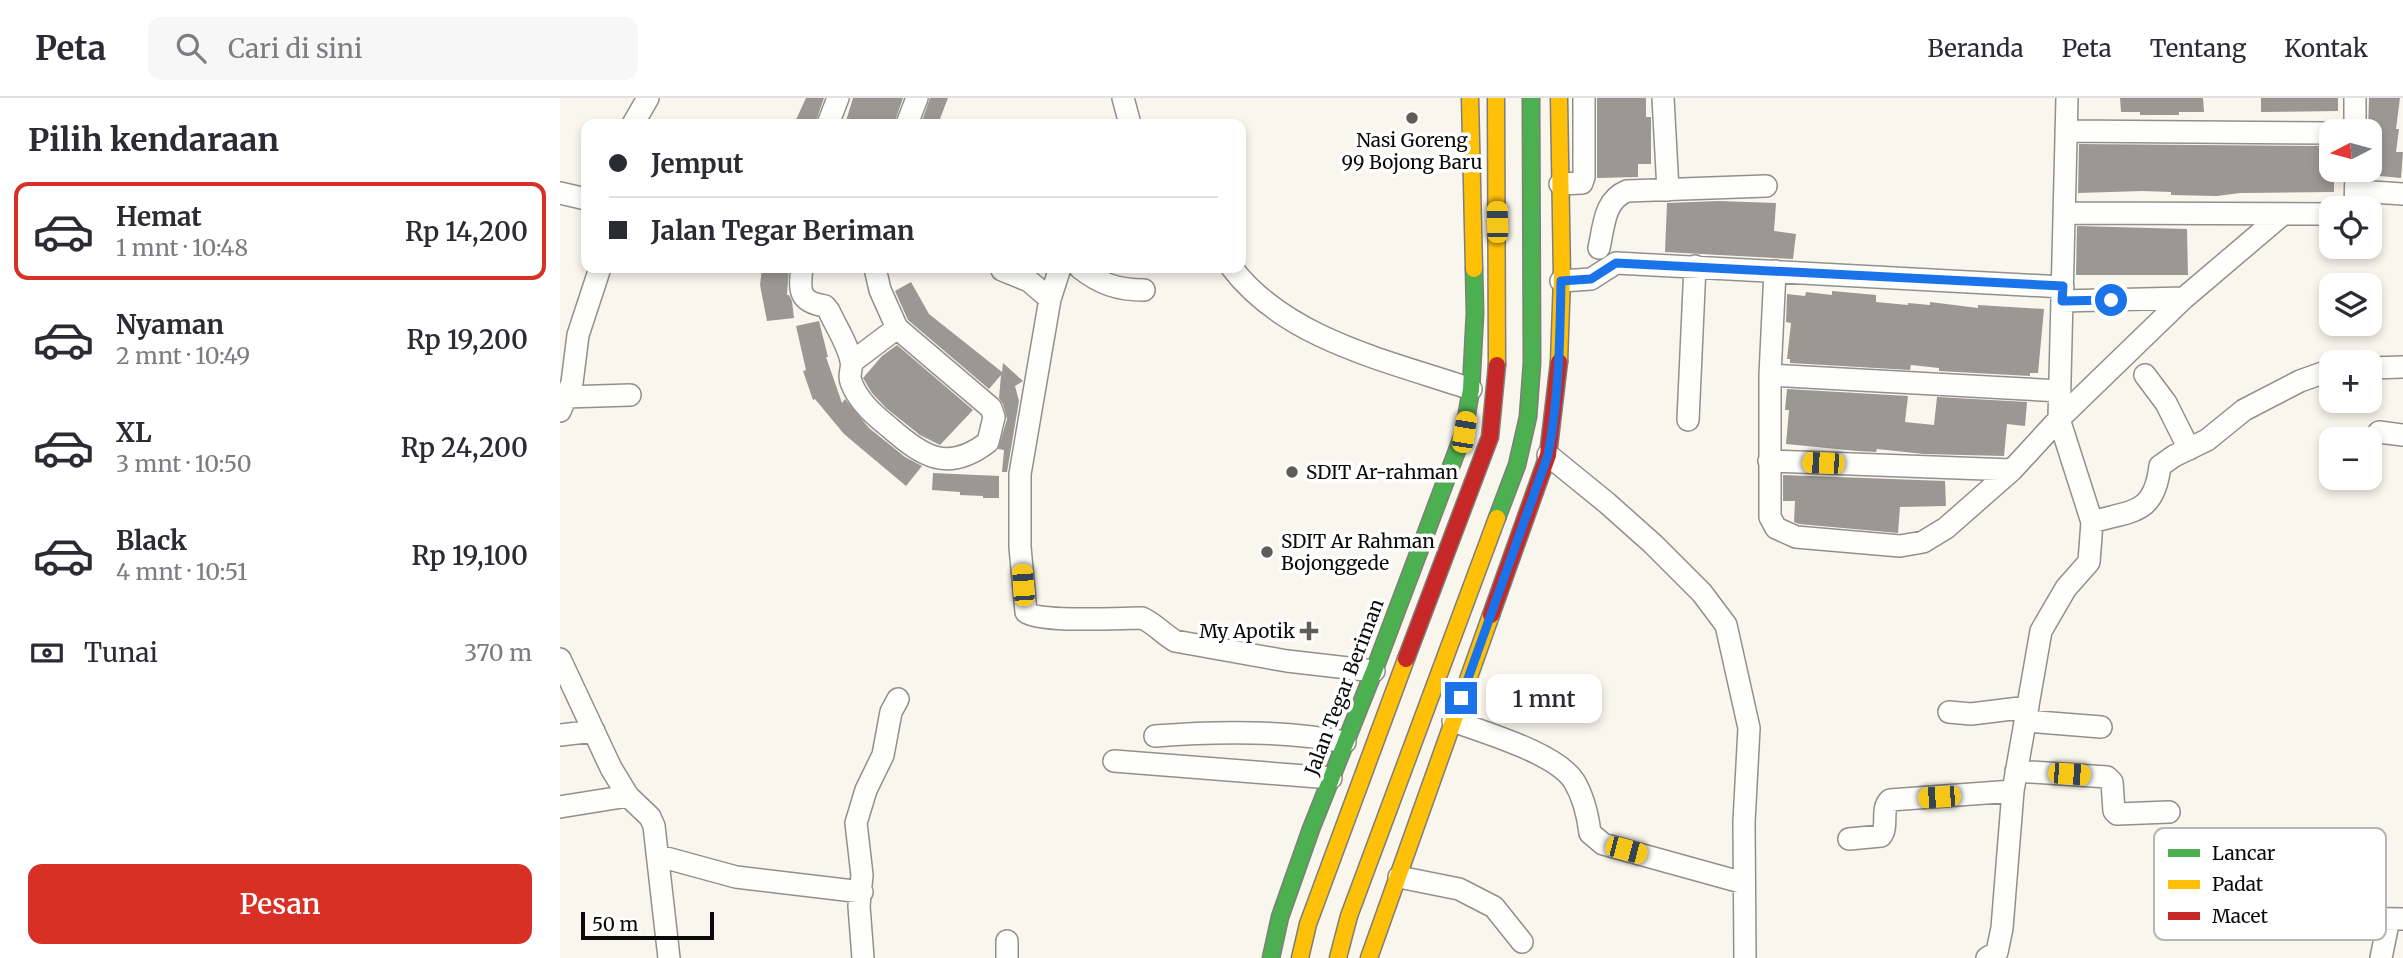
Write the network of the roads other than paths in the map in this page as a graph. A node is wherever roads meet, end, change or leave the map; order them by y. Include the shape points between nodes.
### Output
1 (648, 98) edge
2 (838, 98) edge
3 (917, 98) edge
4 (1122, 98) edge
5 (1470, 98) edge
6 (1496, 98) edge
7 (1531, 98) edge
8 (1559, 98) edge
9 (1584, 98) edge
10 (1663, 98) edge
11 (2067, 98) edge
12 (2355, 98) edge
13 (636, 119) edge
14 (830, 119) edge
15 (909, 119) edge
16 (1128, 119) edge
17 (2355, 119) edge
18 (2066, 131) junction
19 (2319, 134) edge
20 (1560, 184) junction
21 (1766, 186) dead end
22 (1668, 190) junction
23 (560, 193) edge
24 (2403, 194) edge
25 (2382, 197) edge
26 (581, 198) edge
27 (2064, 213) junction
28 (2283, 214) junction
29 (2319, 214) edge
30 (1560, 242) junction
31 (1599, 248) junction
32 (1616, 263) junction
33 (1695, 267) junction
34 (1775, 271) junction
35 (598, 273) edge
36 (802, 273) edge
37 (876, 273) edge
38 (1009, 273) edge
39 (1058, 273) edge
40 (1086, 273) edge
41 (1237, 273) edge
42 (1561, 281) junction
43 (1144, 290) dead end
44 (2063, 294) junction
45 (1533, 296) junction
46 (1499, 297) junction
47 (2184, 298) junction
48 (1050, 299) junction
49 (897, 328) junction
50 (852, 362) junction
51 (2403, 367) edge
52 (2382, 368) edge
53 (1770, 375) junction
54 (2145, 375) dead end
55 (2319, 375) edge
56 (1471, 389) junction
57 (2060, 391) junction
58 (630, 395) dead end
59 (562, 404) edge
60 (2059, 419) junction
61 (1688, 420) dead end
62 (2382, 432) edge
63 (2403, 435) edge
64 (2189, 449) junction
65 (1548, 455) junction
66 (1769, 461) junction
67 (2012, 470) junction
68 (2092, 522) junction
69 (1400, 600) junction
70 (1424, 609) junction
71 (1458, 621) junction
72 (1485, 630) junction
73 (560, 659) edge
74 (1374, 671) junction
75 (898, 699) dead end
76 (1948, 712) dead end
77 (2027, 714) junction
78 (1453, 721) junction
79 (2101, 727) dead end
80 (594, 731) junction
81 (560, 735) edge
82 (1155, 736) dead end
83 (1345, 743) junction
84 (1114, 761) dead end
85 (1331, 778) junction
86 (2015, 781) junction
87 (628, 796) junction
88 (560, 807) edge
89 (2169, 812) dead end
90 (1849, 839) dead end
91 (659, 856) junction
92 (1399, 877) junction
93 (1744, 883) junction
94 (862, 892) junction
95 (2396, 919) edge
96 (1522, 942) dead end
97 (669, 958) edge
98 (863, 958) edge
99 (1271, 958) edge
100 (1300, 958) edge
101 (1338, 958) edge
102 (1369, 958) edge
103 (1745, 958) edge
104 (1987, 958) edge
105 (2381, 958) edge

1 - 13 street
2 - 14 street
3 - 15 street
4 - 16 street
5 - 56 main road, Jalan Tegar Beriman via 1475,313
6 - 46 main road
7 - 45 main road
8 - 20 main road
9 - 20 street via 1584,177 1582,183
10 - 22 street
11 - 18 street
12 - 17 street
18 - 19 street
18 - 27 street
20 - 30 main road
21 - 22 street
22 - 31 street via 1618,195 1609,204
23 - 26 street
24 - 25 street
27 - 28 street
27 - 44 street
28 - 29 street
28 - 47 street
30 - 31 street
30 - 42 main road
31 - 32 street
32 - 33 street
32 - 42 street via 1591,279
33 - 34 street
33 - 61 street
34 - 44 street
34 - 53 street
35 - 59 street via 578,335 572,383
36 - 50 street via 802,294 829,311
37 - 49 street
38 - 48 street via 1029,281
39 - 48 street
40 - 43 street via 1109,286
41 - 56 street via 1260,299 1292,321 1367,354
42 - 65 main road via 1560,363
44 - 47 street
44 - 57 street
45 - 46 main road
45 - 71 main road via 1528,417 1517,466
46 - 70 main road via 1490,437
47 - 60 street
48 - 74 street via 1020,474 1026,612 1063,618 1142,618 1175,641
49 - 50 street
49 - 50 street via 991,408 993,430 988,442 965,457 934,458 920,453 867,409 851,383
51 - 52 street
53 - 57 street
53 - 66 street
54 - 64 street via 2166,403
55 - 64 street via 2244,410
56 - 69 main road, Jalan Tegar Beriman via 1457,455
57 - 60 street
58 - 59 street
60 - 67 street
60 - 68 street
62 - 63 street
64 - 68 street via 2160,466 2153,497 2140,508
65 - 72 main road
65 - 93 street via 1653,544 1702,593 1726,625 1749,728
66 - 67 street
66 - 67 street via 1770,517 1776,528 1796,537 1900,546 1923,542 1946,528
68 - 77 street via 2089,562 2066,587 2040,631
69 - 70 main road
69 - 74 main road, Jalan Tegar Beriman
70 - 100 main road via 1308,924
71 - 72 main road
71 - 101 main road via 1349,916
72 - 78 main road
73 - 80 street
74 - 83 main road, Jalan Tegar Beriman
75 - 94 street via 883,755 856,823
76 - 77 street
77 - 79 street
77 - 86 street
78 - 92 main road
78 - 93 street via 1555,763 1574,781 1590,833 1603,844
80 - 81 street
80 - 87 street
82 - 83 street via 1213,732 1318,737
83 - 85 main road, Jalan Tegar Beriman
84 - 85 street
85 - 99 main road, Jalan Tegar Beriman via 1280,917
86 - 89 street via 2107,777 2112,782 2117,814
86 - 90 street via 1890,800 1881,836
86 - 104 street via 2002,928 1997,952
87 - 88 street
87 - 91 street via 650,817
91 - 94 street via 736,877
91 - 97 street
92 - 96 street via 1459,889 1494,907
92 - 102 main road
93 - 103 street
94 - 98 street
95 - 105 street

